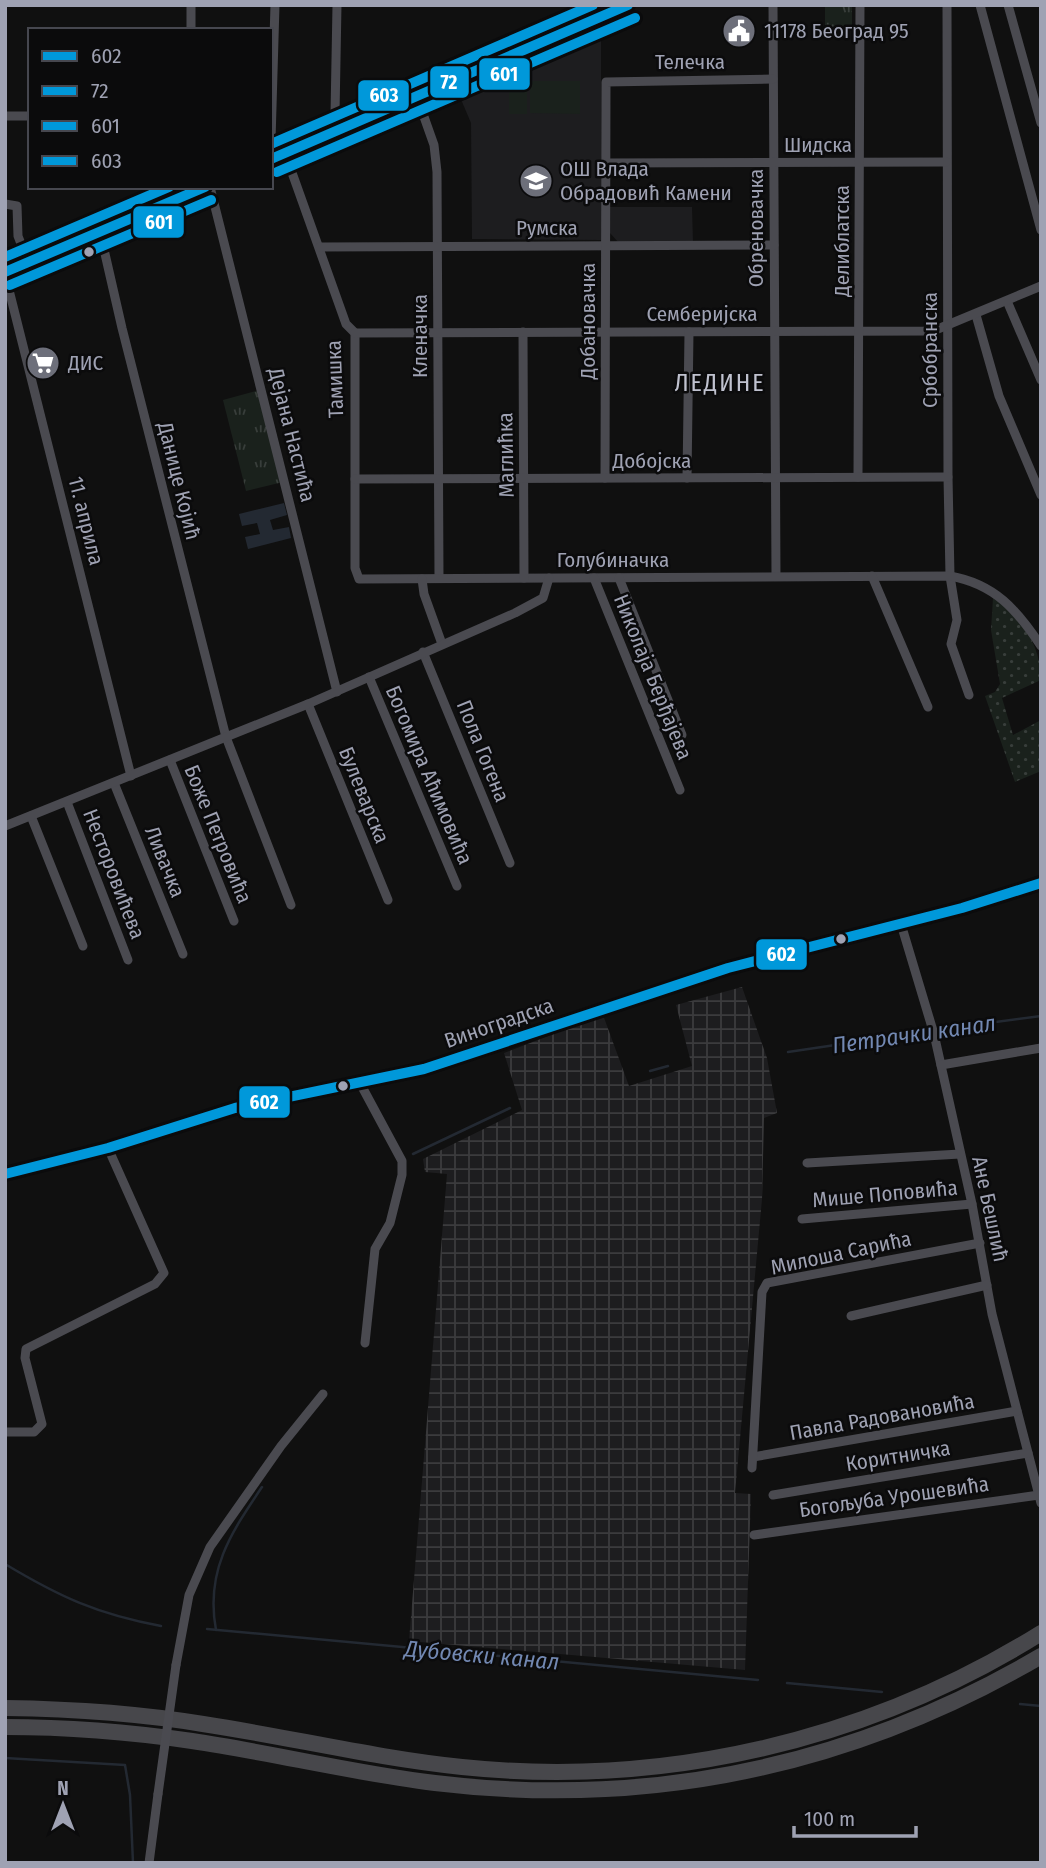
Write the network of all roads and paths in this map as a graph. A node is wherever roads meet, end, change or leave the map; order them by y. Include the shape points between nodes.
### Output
1 (191, 5) edge
2 (275, 5) edge
3 (337, 5) edge
4 (629, 5) edge
5 (773, 5) edge
6 (860, 5) edge
7 (947, 5) edge
8 (980, 5) edge
9 (1008, 5) edge
10 (191, 28) edge
11 (273, 72) edge
12 (774, 79) junction
13 (607, 81) joint
14 (416, 97) junction
15 (5, 116) edge
16 (28, 117) edge
17 (1041, 123) edge
18 (340, 129) junction
19 (277, 156) edge
20 (859, 162) junction
21 (946, 162) junction
22 (606, 163) junction
23 (774, 163) junction
24 (200, 189) edge
25 (5, 204) edge
26 (1041, 230) edge
27 (100, 232) junction
28 (774, 245) junction
29 (438, 246) junction
30 (606, 246) junction
31 (320, 247) junction
32 (28, 262) junction
33 (5, 273) edge
34 (1041, 286) edge
35 (1007, 301) junction
36 (976, 315) junction
37 (947, 327) junction
38 (774, 331) junction
39 (859, 331) junction
40 (438, 332) junction
41 (523, 332) junction
42 (605, 332) junction
43 (689, 332) junction
44 (355, 333) junction
45 (1041, 380) edge
46 (858, 477) junction
47 (948, 477) junction
48 (438, 478) junction
49 (523, 478) junction
50 (605, 478) junction
51 (687, 478) junction
52 (775, 478) junction
53 (355, 479) junction
54 (1041, 495) edge
55 (356, 575) joint
56 (776, 576) junction
57 (872, 576) junction
58 (950, 576) junction
59 (524, 578) junction
60 (549, 578) junction
61 (594, 578) junction
62 (619, 578) junction
63 (422, 579) junction
64 (439, 579) junction
65 (442, 644) junction
66 (1041, 646) edge
67 (423, 652) junction
68 (369, 677) junction
69 (338, 692) junction
70 (970, 695) dead end
71 (308, 704) junction
72 (928, 707) dead end
73 (682, 735) dead end
74 (226, 737) junction
75 (170, 760) junction
76 (131, 776) junction
77 (114, 783) junction
78 (680, 790) dead end
79 (67, 802) junction
80 (31, 816) junction
81 (5, 826) edge
82 (510, 863) dead end
83 (1041, 883) edge
84 (457, 886) dead end
85 (388, 900) dead end
86 (291, 905) dead end
87 (234, 921) dead end
88 (901, 924) junction
89 (83, 946) dead end
90 (183, 954) dead end
91 (128, 960) dead end
92 (1041, 1048) edge
93 (941, 1065) junction
94 (360, 1083) junction
95 (108, 1148) junction
96 (960, 1154) junction
97 (807, 1163) dead end
98 (5, 1174) edge
99 (972, 1204) junction
100 (802, 1219) dead end
101 (980, 1243) junction
102 (987, 1285) junction
103 (851, 1316) dead end
104 (365, 1343) dead end
105 (323, 1394) dead end
106 (1017, 1411) junction
107 (5, 1432) edge
108 (1028, 1453) junction
109 (753, 1457) junction
110 (752, 1468) dead end
111 (773, 1494) dead end
112 (1040, 1499) edge
113 (754, 1535) dead end
114 (1041, 1633) edge
115 (1041, 1656) edge
116 (5, 1708) edge
117 (5, 1727) edge
118 (149, 1863) edge

1 - 10 street
2 - 11 street, Тамишка
3 - 18 street via 335,114
4 - 14 street
5 - 12 street, Обреновачка
6 - 20 street, Делиблатска
7 - 21 street, Србобранска
8 - 26 street
9 - 17 street
12 - 13 street, Телечка
12 - 23 street, Обреновачка
13 - 22 street, Добановачка
14 - 18 street
14 - 29 street, Кленачка via 434,145
15 - 16 street
18 - 19 street
19 - 31 street, Тамишка
20 - 21 street, Шидска
20 - 23 street, Шидска
20 - 39 street, Делиблатска
21 - 37 street, Србобранска
22 - 23 street, Шидска
22 - 30 street, Добановачка
23 - 28 street, Обреновачка
24 - 27 street
24 - 69 street, Дејана Настића
25 - 32 street via 17,206 18,236
27 - 32 street
27 - 74 street, Данице Којић
28 - 30 street, Румска
28 - 38 street, Обреновачка
29 - 30 street, Румска
29 - 31 street, Румска
29 - 40 street, Кленачка
30 - 42 street, Добановачка
31 - 44 street, Тамишка via 346,324
32 - 33 street
33 - 76 street, 11. априла
34 - 35 street, Семберијска
35 - 36 street, Семберијска
35 - 45 street
36 - 37 street, Семберијска
36 - 54 street via 999,396
37 - 39 street, Семберијска
37 - 47 street, Србобранска
38 - 39 street, Семберијска
38 - 43 street, Семберијска
38 - 52 street, Обреновачка
39 - 46 street, Делиблатска
40 - 41 street, Семберијска
40 - 44 street, Семберијска
40 - 48 street, Кленачка
41 - 42 street, Семберијска
41 - 49 street, Маглићка
42 - 43 street, Семберијска
42 - 50 street, Добановачка
43 - 51 street
44 - 53 street, Тамишка
46 - 47 street, Добојска
46 - 52 street, Добојска
47 - 58 street, Србобранска
48 - 49 street, Добојска
48 - 53 street, Добојска
48 - 64 street, Кленачка
49 - 50 street, Добојска
49 - 59 street, Маглићка
50 - 51 street, Добојска
51 - 52 street, Добојска
52 - 56 street, Обреновачка
53 - 55 street, Тамишка
55 - 63 street, Голубиначка via 368,580
56 - 57 street, Голубиначка
56 - 62 street, Голубиначка
57 - 58 street, Голубиначка
57 - 72 street
58 - 66 street via 970,581 1011,604
58 - 70 street, Србобранска via 957,620 951,648
59 - 60 street, Голубиначка
59 - 64 street, Голубиначка
60 - 61 street, Голубиначка
60 - 65 street via 538,602
61 - 62 street, Голубиначка
61 - 78 street, Николаја Берђајева
62 - 73 street
63 - 64 street, Голубиначка
63 - 65 street
65 - 67 street
67 - 68 street
67 - 82 street, Пола Гогена
68 - 69 street
68 - 84 street, Богомира Аћимовића
69 - 71 street
71 - 74 street
71 - 85 street, Булеварска
74 - 75 street
74 - 86 street, Данице Којић
75 - 76 street
75 - 87 street, Боже Петровића
76 - 77 street
77 - 79 street
77 - 90 street, Ливачка
79 - 80 street
79 - 91 street, Несторовићева
80 - 81 street
80 - 89 street
83 - 88 street, Виноградска
88 - 93 street, Ане Бешлић
88 - 94 street, Виноградска via 728,968 461,1057
92 - 93 street
93 - 96 street, Ане Бешлић
94 - 95 street, Виноградска via 235,1108
94 - 104 street via 402,1161 390,1223 375,1249
95 - 98 street, Виноградска
95 - 107 street via 164,1273 158,1283 26,1349 42,1424 34,1432
96 - 97 street
96 - 99 street, Ане Бешлић
99 - 100 street, Мише Поповића
99 - 101 street, Ане Бешлић
101 - 102 street, Ане Бешлић
101 - 109 street, Милоша Сарића via 767,1283 762,1292
102 - 103 street
102 - 106 street, Ане Бешлић
105 - 118 street, bridge via 210,1547 189,1595
106 - 108 street, Ане Бешлић
106 - 109 street, Павла Радовановића
108 - 111 street, Коритничка
108 - 112 street, Ане Бешлић
109 - 110 street, Милоша Сарића
112 - 113 street, Богољуба Урошевића
114 - 116 highway via 921,1697 804,1739 723,1757 615,1771 461,1767 165,1718
115 - 117 highway via 926,1716 852,1744 758,1770 623,1789 549,1791 458,1785 164,1737 80,1728

